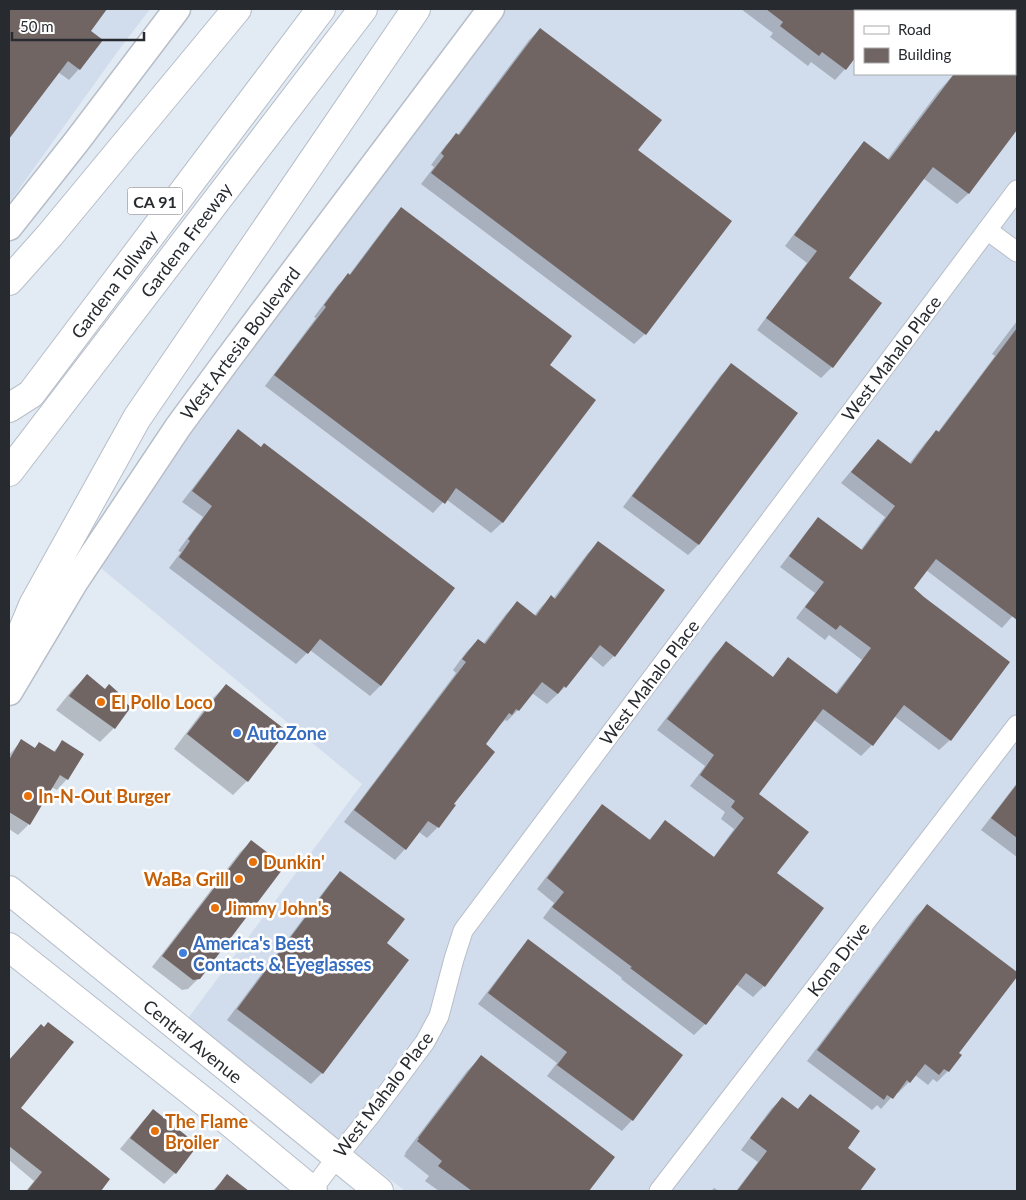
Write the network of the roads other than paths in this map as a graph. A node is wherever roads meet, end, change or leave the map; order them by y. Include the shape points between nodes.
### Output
1 (176, 9) edge
2 (237, 9) edge
3 (300, 9) edge
4 (321, 9) edge
5 (341, 9) edge
6 (363, 9) edge
7 (416, 9) edge
8 (491, 9) edge
9 (231, 181) junction
10 (1017, 190) edge
11 (9, 227) edge
12 (987, 230) junction
13 (1017, 252) edge
14 (9, 281) edge
15 (9, 393) edge
16 (9, 408) edge
17 (9, 472) edge
18 (9, 663) edge
19 (9, 692) edge
20 (1017, 725) edge
21 (9, 890) edge
22 (9, 947) edge
23 (78, 947) junction
24 (52, 981) junction
25 (337, 1157) junction
26 (312, 1191) edge
27 (378, 1191) edge
28 (659, 1191) edge

1 - 11 main road
2 - 14 main road
3 - 15 main road, CA 91
4 - 16 main road, Gardena Tollway via 31,394
5 - 9 main road via 244,136
6 - 9 main road, Gardena Freeway / CA 91
7 - 18 main road via 137,418 33,605
8 - 19 main road, West Artesia Boulevard via 178,427 74,582
9 - 17 main road, Gardena Freeway / CA 91
10 - 12 street, West Mahalo Place
12 - 13 street
12 - 25 street, West Mahalo Place via 465,928 439,1016 425,1042
20 - 28 street, Kona Drive
21 - 23 main road, Central Avenue
22 - 24 main road
23 - 24 main road
23 - 25 main road, Central Avenue
24 - 26 main road
25 - 26 street, West Mahalo Place
25 - 27 main road, Central Avenue

